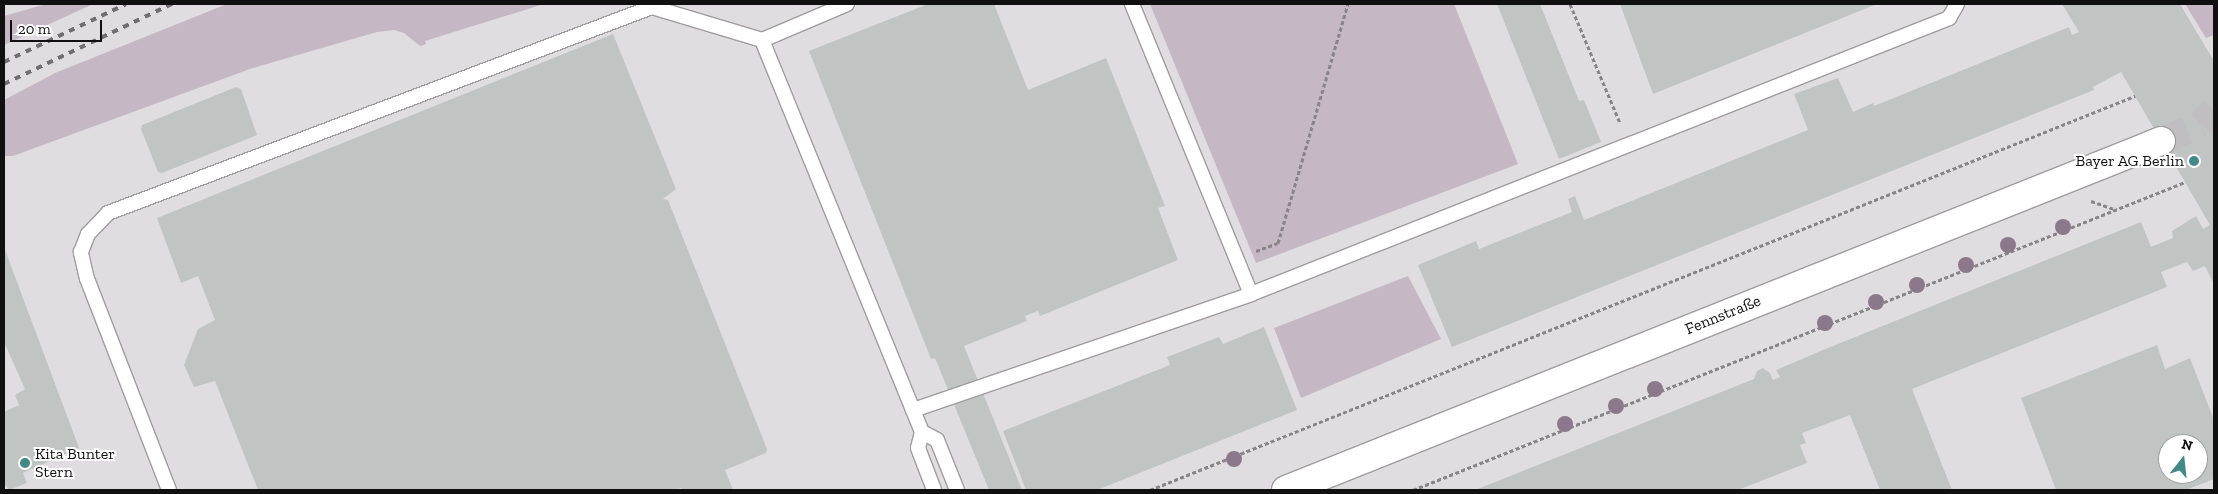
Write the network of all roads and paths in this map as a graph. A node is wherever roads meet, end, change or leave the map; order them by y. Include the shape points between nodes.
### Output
1 (847, 4) edge
2 (1132, 4) edge
3 (1348, 4) edge
4 (1570, 4) edge
5 (1957, 4) edge
6 (762, 40) junction
7 (2135, 96) dead end
8 (2161, 141) tunnel mouth
9 (1629, 146) junction
10 (2185, 182) dead end
11 (1237, 259) junction
12 (1251, 294) junction
13 (913, 410) junction
14 (922, 432) junction
15 (169, 490) edge
16 (934, 490) edge
17 (957, 490) edge
18 (1150, 490) edge
19 (1286, 490) edge
20 (1413, 490) edge

1 - 6 lane
2 - 11 lane
3 - 11 path via 1278,243
4 - 9 path
5 - 9 lane via 1949,18
6 - 13 lane
6 - 15 lane via 652,7 108,213 88,234 81,252 88,279
7 - 18 path
8 - 19 main road, Fennstraße
9 - 12 lane
10 - 20 path
11 - 12 lane
12 - 13 lane
13 - 14 lane
14 - 16 lane via 918,448
14 - 17 lane via 937,440

